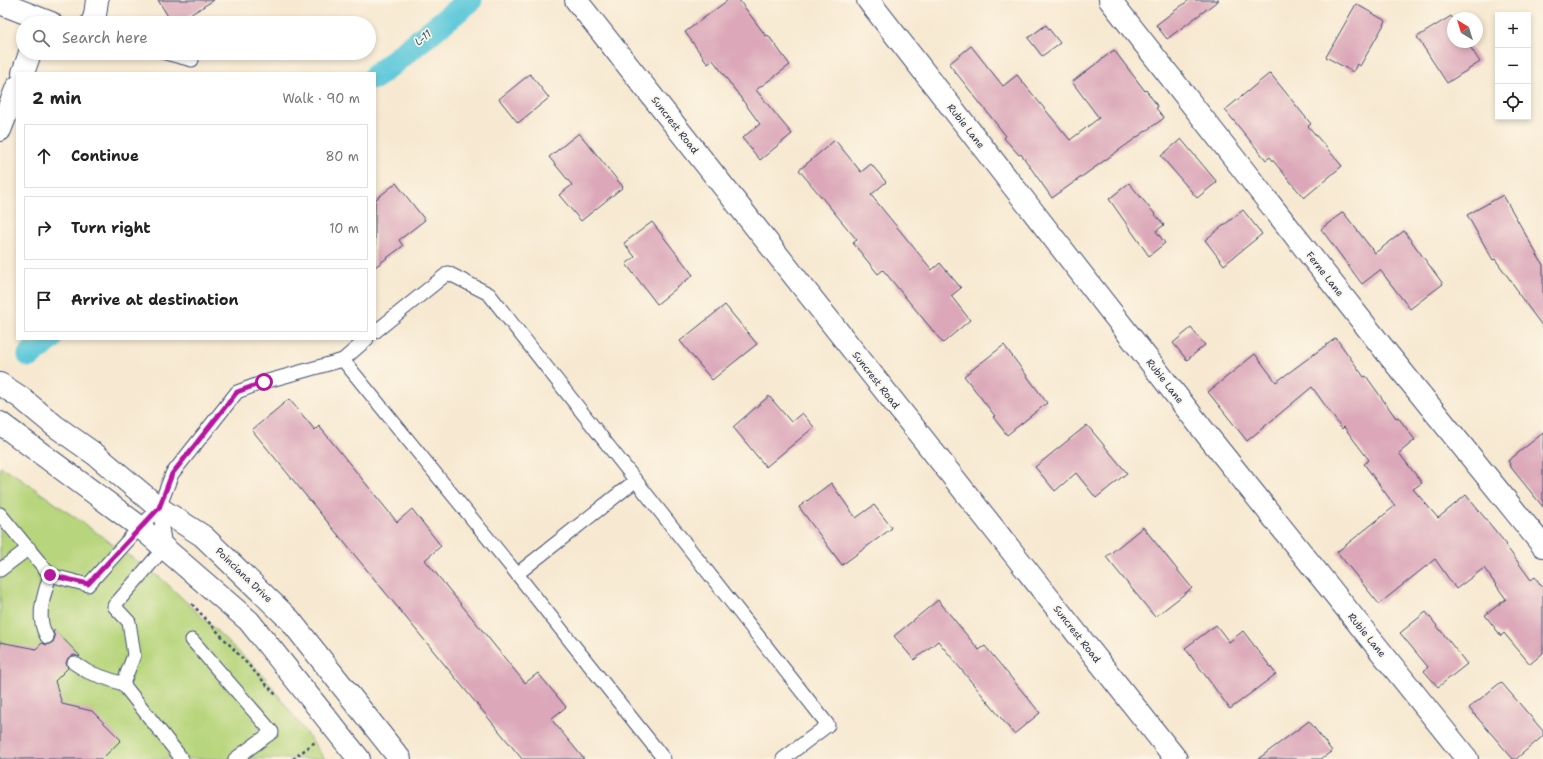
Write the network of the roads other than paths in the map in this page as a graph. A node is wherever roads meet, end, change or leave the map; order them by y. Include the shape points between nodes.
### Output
1 (97, 0) edge
2 (576, 0) edge
3 (868, 0) edge
4 (1110, 0) edge
5 (0, 2) edge
6 (32, 16) edge
7 (95, 16) edge
8 (27, 60) edge
9 (22, 72) edge
10 (16, 90) edge
11 (0, 130) edge
12 (376, 331) edge
13 (366, 340) edge
14 (343, 360) junction
15 (0, 384) edge
16 (0, 423) edge
17 (635, 481) junction
18 (159, 508) junction
19 (0, 514) edge
20 (140, 527) junction
21 (1543, 546) edge
22 (28, 548) junction
23 (165, 548) junction
24 (0, 570) edge
25 (518, 574) junction
26 (50, 575) junction
27 (47, 637) dead end
28 (192, 640) dead end
29 (74, 663) dead end
30 (124, 684) junction
31 (182, 759) edge
32 (236, 759) edge
33 (359, 759) edge
34 (400, 759) edge
35 (664, 759) edge
36 (784, 759) edge
37 (1176, 759) edge
38 (1467, 759) edge

1 - 7 street
2 - 37 street, Suncrest Road
3 - 38 street, Rubie Lane via 1211,440
4 - 21 street, Ferne Lane via 1382,347
5 - 6 street
8 - 9 street
10 - 11 street
12 - 17 lane via 448,273 489,294
13 - 14 lane
14 - 18 lane via 237,392 172,474
14 - 25 lane
15 - 18 street, Poinciana Drive via 96,455
16 - 20 street
17 - 25 lane
17 - 36 lane via 828,725
18 - 20 lane
18 - 23 lane
18 - 34 street, Poinciana Drive via 203,536 290,620
19 - 22 lane
20 - 23 street
20 - 26 lane via 88,584
22 - 24 lane
22 - 26 lane
23 - 30 lane via 114,606 129,622 134,655
23 - 33 street via 249,621
25 - 35 lane
26 - 27 lane via 40,608 43,630
28 - 32 lane via 272,732
29 - 30 lane via 88,672
30 - 31 lane

